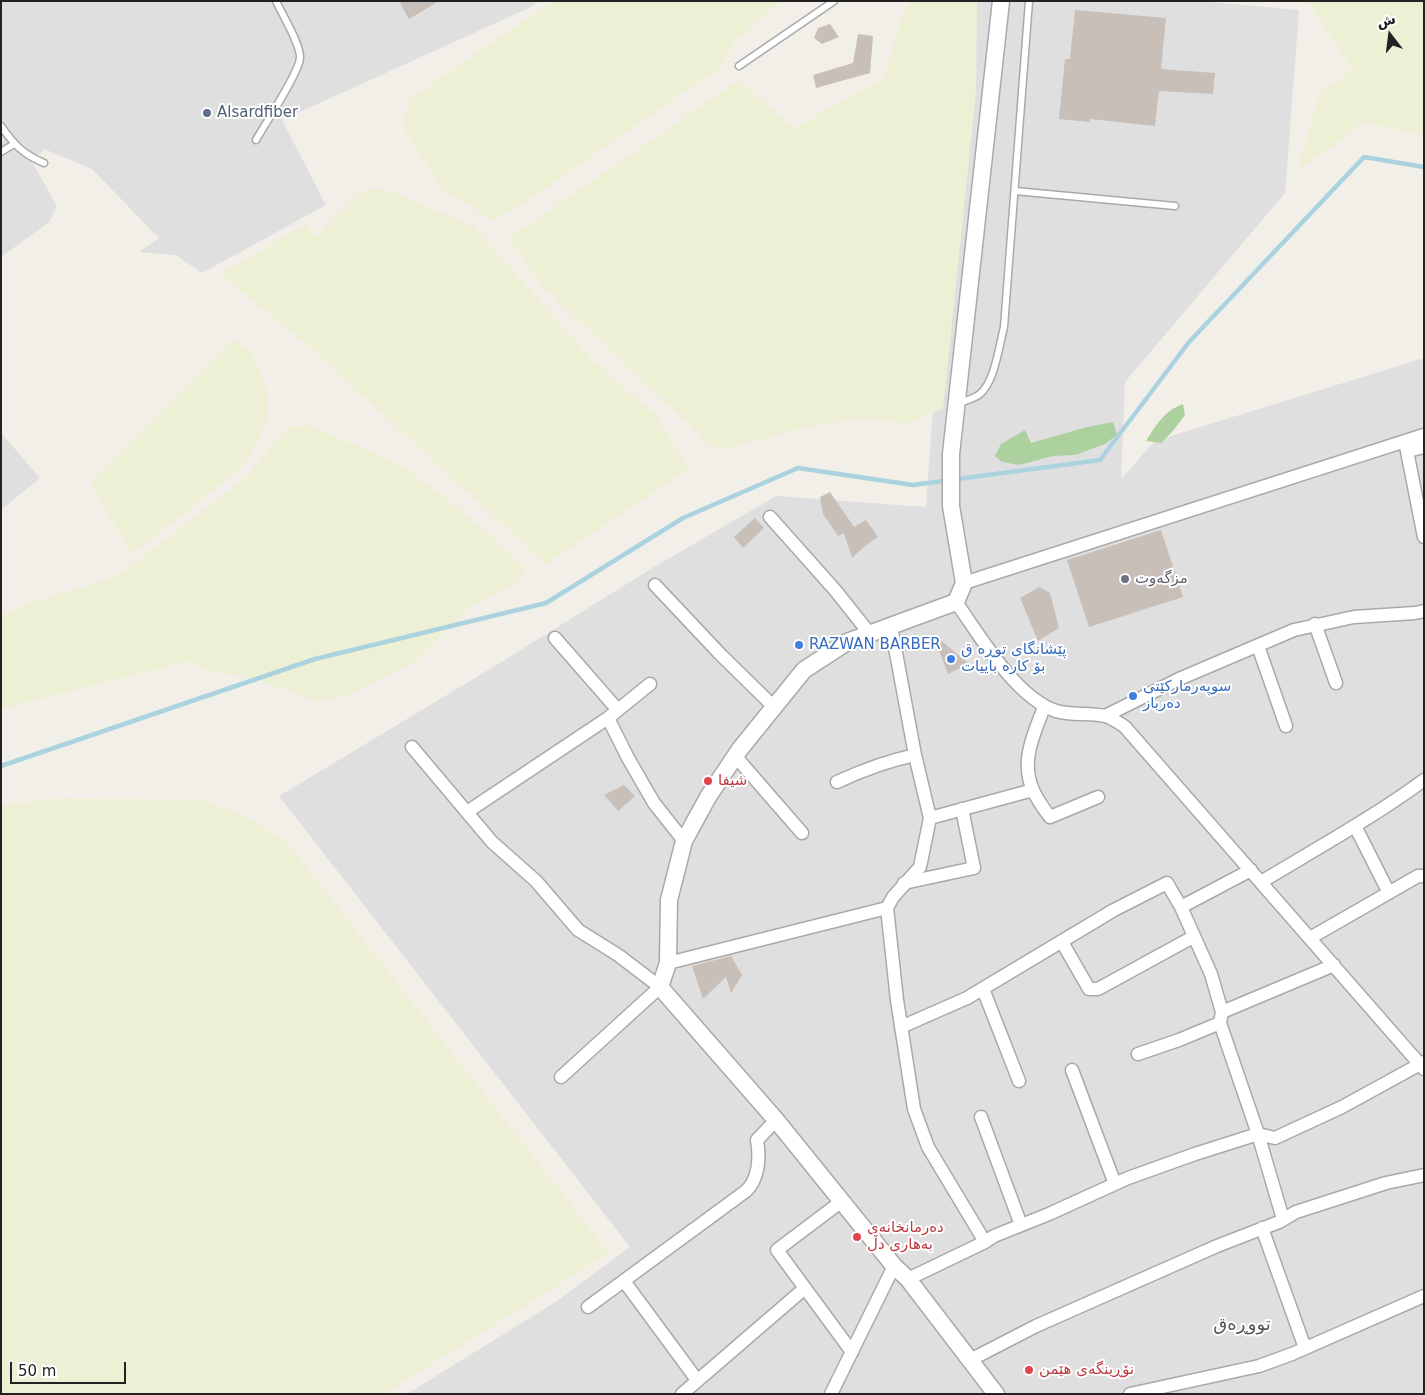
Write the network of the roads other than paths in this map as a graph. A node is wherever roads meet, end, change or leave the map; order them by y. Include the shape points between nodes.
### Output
1 (276, 1) edge
2 (834, 1) edge
3 (1001, 1) edge
4 (1029, 1) edge
5 (739, 66) dead end
6 (1, 126) edge
7 (256, 140) dead end
8 (14, 144) junction
9 (1, 152) edge
10 (44, 163) dead end
11 (1015, 191) junction
12 (1175, 206) dead end
13 (958, 403) junction
14 (1424, 435) edge
15 (1406, 446) junction
16 (1424, 447) edge
17 (770, 517) dead end
18 (1424, 537) edge
19 (964, 583) junction
20 (655, 585) dead end
21 (956, 602) junction
22 (1421, 614) edge
23 (1315, 624) junction
24 (890, 626) junction
25 (870, 634) junction
26 (555, 638) dead end
27 (1258, 646) junction
28 (1336, 683) dead end
29 (650, 684) dead end
30 (774, 707) junction
31 (1044, 707) junction
32 (613, 713) junction
33 (1105, 716) junction
34 (1286, 726) dead end
35 (412, 747) dead end
36 (915, 755) junction
37 (736, 757) junction
38 (1424, 780) edge
39 (837, 782) dead end
40 (1033, 790) junction
41 (1098, 798) dead end
42 (962, 809) junction
43 (467, 812) junction
44 (930, 818) junction
45 (1356, 826) junction
46 (802, 833) dead end
47 (684, 841) junction
48 (1251, 870) junction
49 (1424, 876) edge
50 (1261, 882) junction
51 (904, 883) junction
52 (1389, 893) junction
53 (1181, 907) junction
54 (887, 908) junction
55 (1193, 936) junction
56 (1310, 938) junction
57 (1062, 942) junction
58 (668, 963) junction
59 (1334, 966) junction
60 (660, 987) junction
61 (983, 989) junction
62 (1221, 1018) junction
63 (901, 1027) junction
64 (1138, 1054) dead end
65 (1422, 1065) edge
66 (1072, 1070) dead end
67 (561, 1077) dead end
68 (1019, 1081) dead end
69 (981, 1117) dead end
70 (776, 1120) junction
71 (1258, 1134) junction
72 (1424, 1175) edge
73 (1115, 1184) junction
74 (842, 1201) junction
75 (1283, 1220) junction
76 (1021, 1225) junction
77 (1262, 1228) junction
78 (985, 1242) junction
79 (894, 1266) junction
80 (908, 1280) junction
81 (624, 1281) junction
82 (805, 1288) junction
83 (1424, 1296) edge
84 (588, 1307) dead end
85 (1305, 1348) junction
86 (852, 1352) junction
87 (970, 1360) junction
88 (697, 1380) junction
89 (682, 1394) edge
90 (831, 1394) edge
91 (996, 1394) edge
92 (1130, 1394) edge

1 - 7 lane via 296,40 300,58 292,79
2 - 5 lane
3 - 13 street
4 - 11 lane
6 - 8 lane
8 - 9 lane
8 - 10 lane
11 - 12 lane
11 - 13 lane via 1004,327 995,363 982,392
13 - 19 street via 951,454 951,506
14 - 15 street
15 - 16 street
15 - 18 street
15 - 19 street
17 - 25 street
19 - 21 street
20 - 30 street
21 - 24 street
21 - 31 street via 995,658 1030,698
22 - 23 street via 1354,617
23 - 27 street
23 - 28 street
24 - 25 street
24 - 36 street
25 - 30 street via 847,642 804,670
26 - 32 street
27 - 33 street via 1179,679
27 - 34 street
29 - 32 street
30 - 37 street
31 - 33 street via 1058,712
31 - 40 street via 1029,748 1027,766
32 - 43 street
32 - 47 street via 628,758 654,803
33 - 48 street via 1125,728
35 - 43 street
36 - 39 street via 867,768
36 - 44 street
37 - 46 street
37 - 47 street via 708,797
38 - 45 street
40 - 41 street via 1050,817
40 - 42 street
42 - 44 street
42 - 51 street via 974,868
43 - 60 street via 492,842 536,881 578,930
44 - 51 street via 920,867
45 - 50 street
45 - 52 street
47 - 58 street via 669,900
48 - 50 street
48 - 53 street
49 - 52 street via 1418,876
50 - 56 street
51 - 54 street
52 - 56 street
53 - 55 street
53 - 57 street via 1167,883
54 - 58 street
54 - 63 street
55 - 57 street via 1098,989 1089,989
55 - 62 street via 1211,974
56 - 59 street
57 - 61 street
58 - 60 street
59 - 62 street
59 - 65 street
60 - 67 street
60 - 70 street
61 - 63 street
61 - 68 street
62 - 64 street via 1179,1040
62 - 71 street
63 - 78 street via 914,1109 928,1147
65 - 71 street via 1275,1138
66 - 73 street
69 - 76 street
70 - 74 street
70 - 81 street via 757,1140 759,1150 752,1186
71 - 73 street
71 - 75 street
72 - 75 street via 1386,1182 1296,1212
73 - 76 street
74 - 79 street
74 - 82 street via 777,1250
75 - 77 street
76 - 78 street
77 - 85 street
77 - 87 street via 1036,1326
78 - 80 street
79 - 80 street
79 - 86 street
80 - 87 street
81 - 84 street
81 - 88 street
82 - 86 street
82 - 88 street
83 - 85 street
85 - 92 street via 1259,1366
86 - 90 street
87 - 91 street
88 - 89 street

